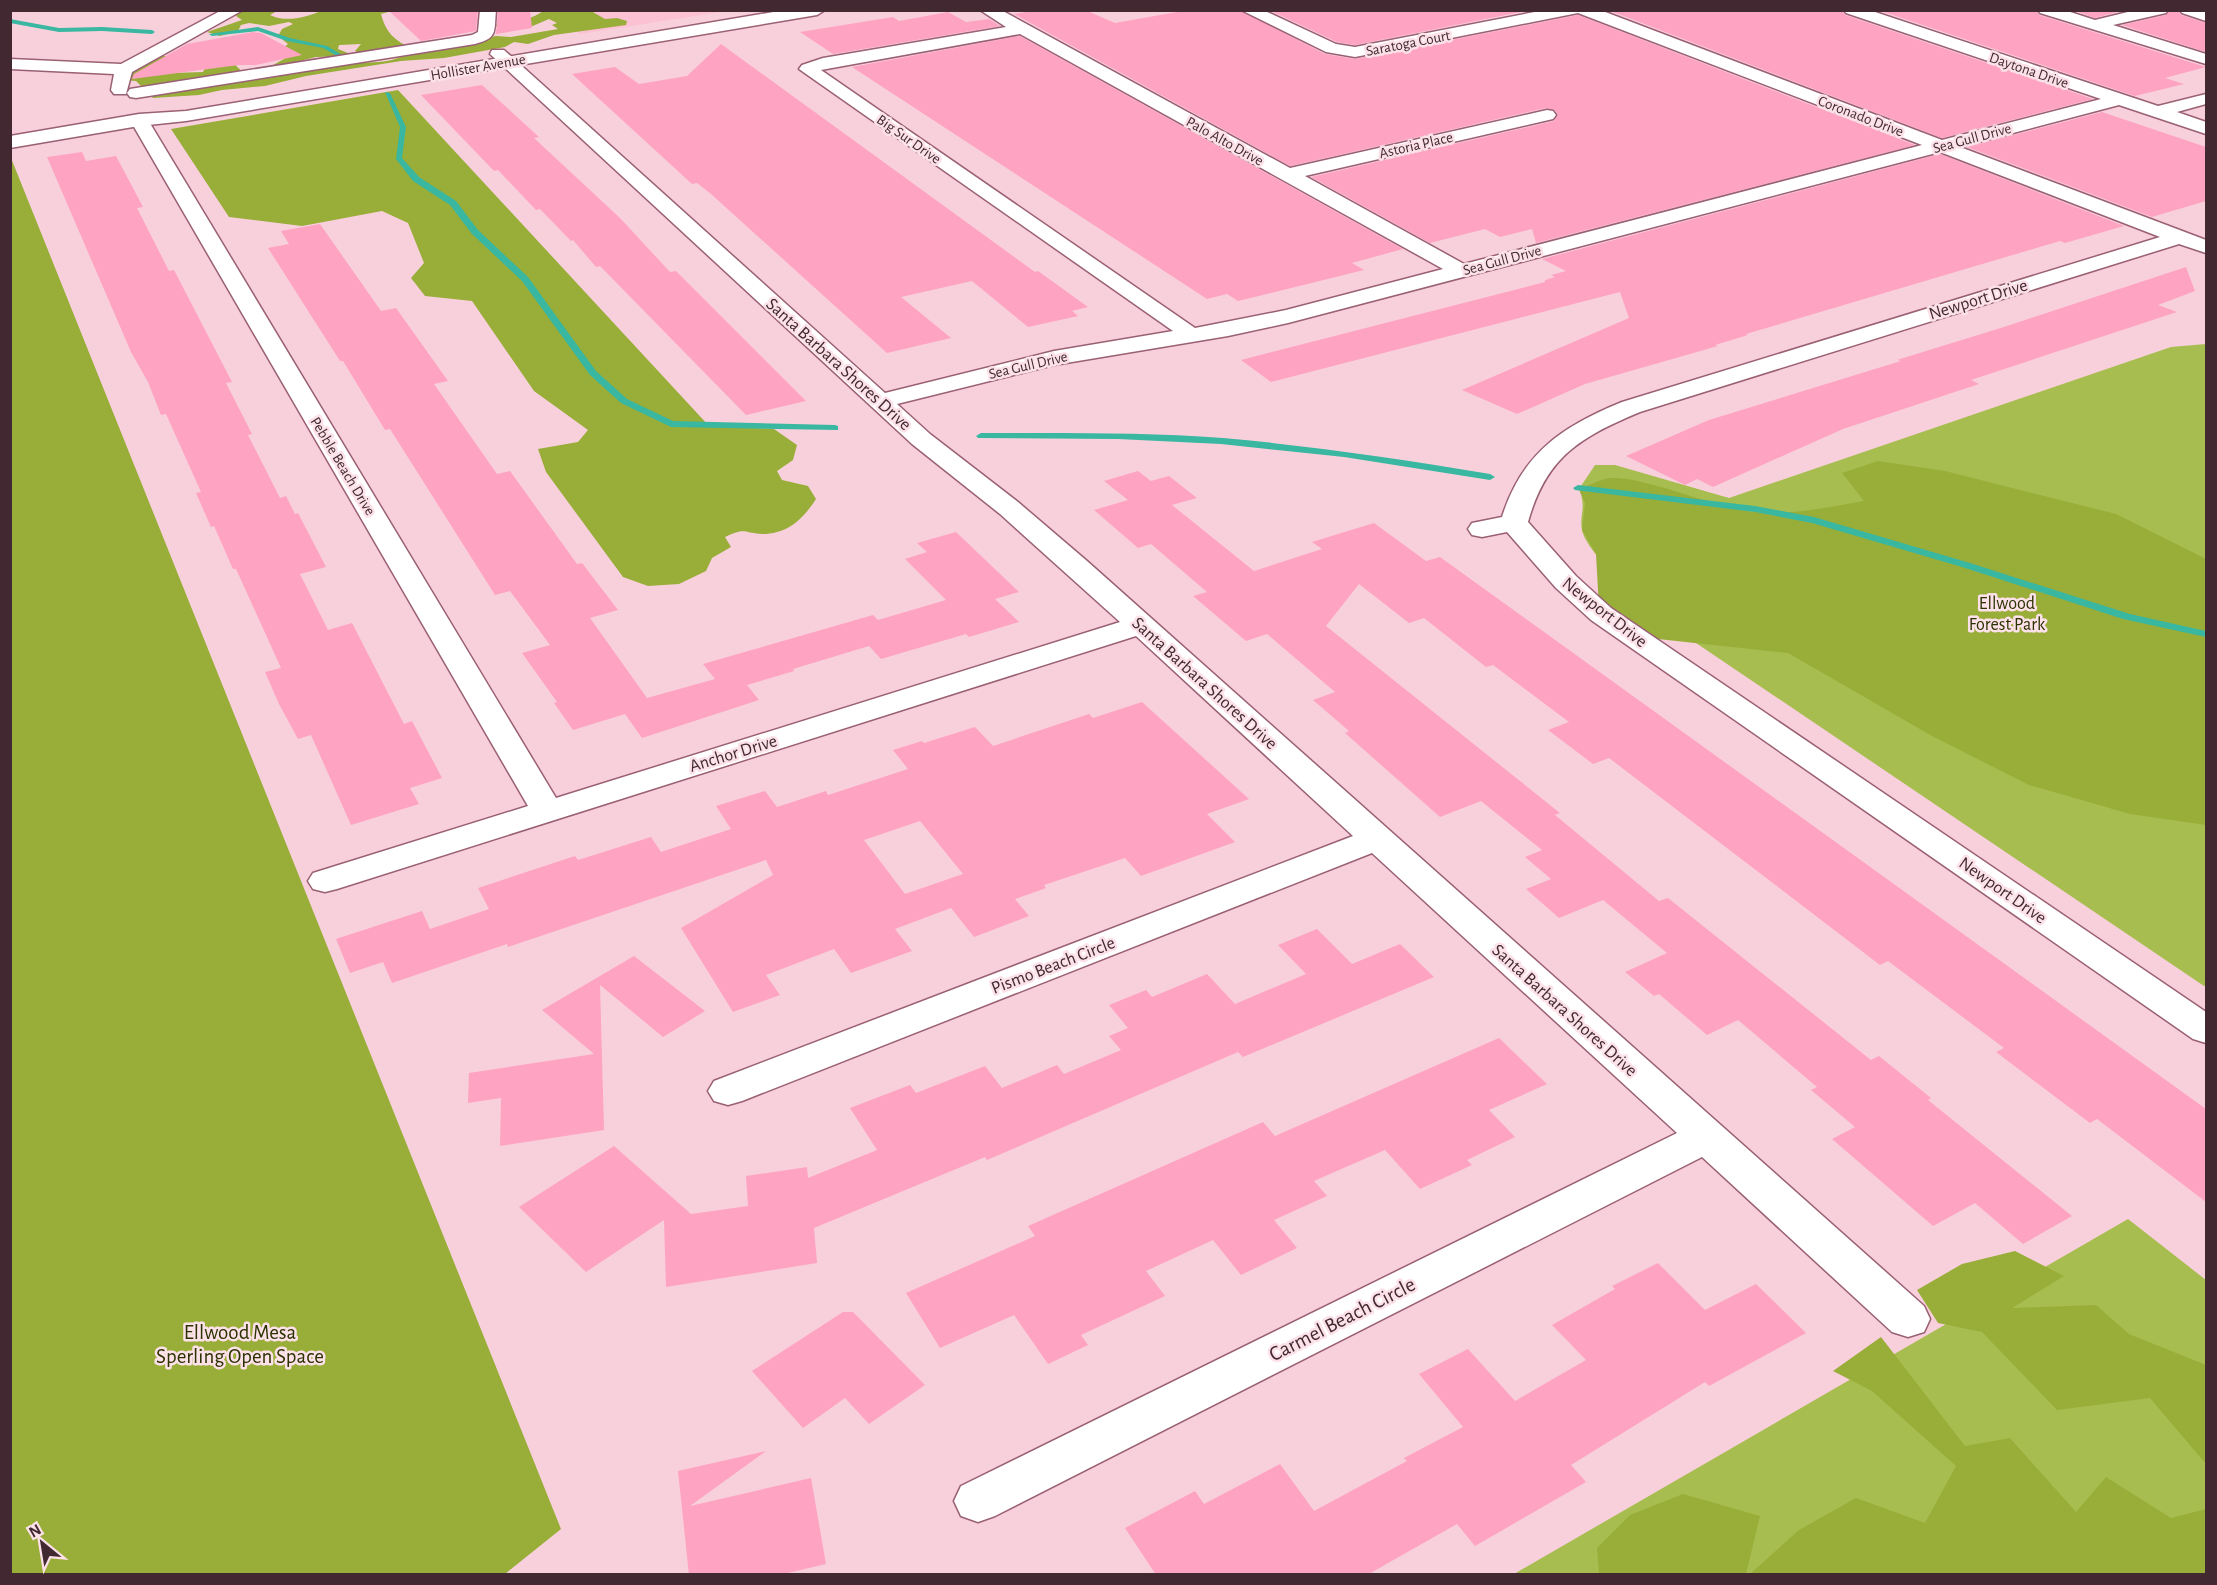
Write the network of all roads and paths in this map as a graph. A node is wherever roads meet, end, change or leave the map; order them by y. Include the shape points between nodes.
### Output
1 (236, 10) edge
2 (488, 10) edge
3 (764, 10) edge
4 (817, 10) edge
5 (988, 10) edge
6 (1250, 10) edge
7 (1573, 10) edge
8 (1584, 10) edge
9 (1852, 10) edge
10 (2046, 10) edge
11 (2160, 10) edge
12 (2188, 10) edge
13 (2206, 16) edge
14 (2093, 25) junction
15 (1022, 29) junction
16 (502, 58) junction
17 (2206, 58) edge
18 (16, 67) edge
19 (124, 69) junction
20 (128, 91) junction
21 (2206, 99) edge
22 (2118, 100) junction
23 (2157, 112) junction
24 (1547, 115) dead end
25 (139, 120) junction
26 (2206, 128) edge
27 (10, 142) edge
28 (1941, 146) junction
29 (1285, 175) junction
30 (2180, 237) junction
31 (2206, 247) edge
32 (1462, 271) junction
33 (1190, 335) junction
34 (881, 401) junction
35 (1514, 523) junction
36 (1482, 529) dead end
37 (1141, 626) junction
38 (546, 811) junction
39 (1378, 839) junction
40 (325, 881) dead end
41 (2206, 1030) edge
42 (728, 1091) dead end
43 (1705, 1137) junction
44 (1908, 1319) dead end
45 (978, 1501) dead end

1 - 19 street
2 - 20 street via 486,35 475,39
3 - 16 street, Hollister Avenue
4 - 16 street, Hollister Avenue
5 - 15 street, Palo Alto Drive
6 - 7 street, Saratoga Court via 1332,48 1355,52
8 - 28 street, Coronado Drive
9 - 22 street, Daytona Drive
10 - 14 street
11 - 14 street
12 - 13 street
14 - 17 street
15 - 29 street, Palo Alto Drive
15 - 33 street, Big Sur Drive via 823,63 808,69
16 - 25 street, Hollister Avenue via 186,116
16 - 34 street, Santa Barbara Shores Drive
18 - 19 street
19 - 20 street
20 - 25 street via 140,106
20 - 25 street via 110,98 117,110
21 - 23 street
22 - 23 street, Daytona Drive
22 - 28 street, Sea Gull Drive
23 - 26 street, Daytona Drive
24 - 29 street, Astoria Place
25 - 27 street, Hollister Avenue
25 - 38 street, Pebble Beach Drive
28 - 30 street, Coronado Drive
28 - 32 street, Sea Gull Drive
29 - 32 street, Palo Alto Drive
30 - 31 street, Coronado Drive
30 - 35 street, Newport Drive via 1601,419 1568,437 1545,458 1532,478
32 - 33 street, Sea Gull Drive via 1265,322
33 - 34 street, Sea Gull Drive via 1054,358
34 - 37 street, Santa Barbara Shores Drive via 942,457 1040,534
35 - 36 street
35 - 41 street, Newport Drive via 1548,565 1601,615
37 - 38 street, Anchor Drive
37 - 39 street, Santa Barbara Shores Drive
38 - 40 street, Anchor Drive
39 - 42 street, Pismo Beach Circle
39 - 43 street, Santa Barbara Shores Drive
43 - 44 street, Santa Barbara Shores Drive
43 - 45 street, Carmel Beach Circle

